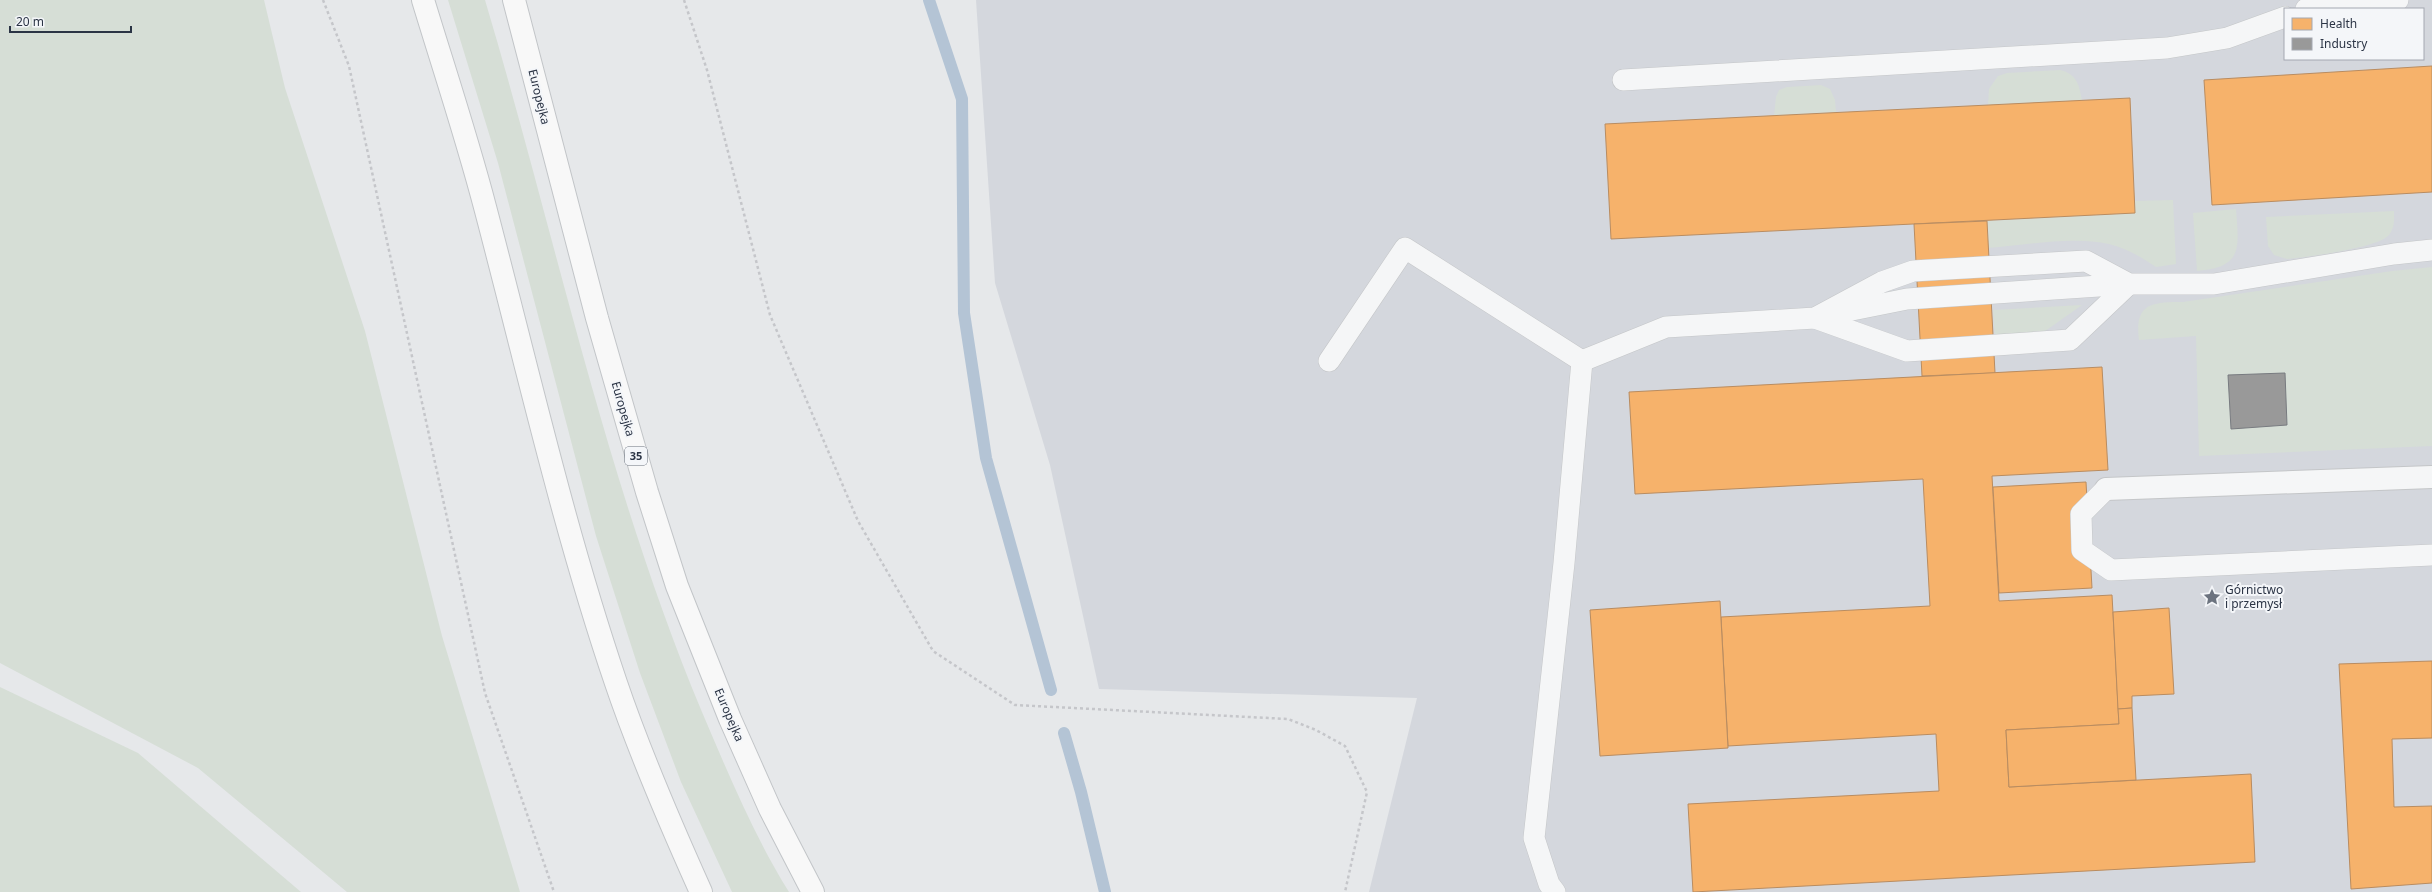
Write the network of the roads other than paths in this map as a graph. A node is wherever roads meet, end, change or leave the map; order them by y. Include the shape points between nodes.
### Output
1 (423, 0) edge
2 (514, 0) edge
3 (2398, 0) edge
4 (2309, 8) edge
5 (2284, 17) edge
6 (1623, 80) dead end
7 (2432, 250) edge
8 (2129, 284) junction
9 (1815, 318) junction
10 (1329, 360) dead end
11 (1582, 361) junction
12 (2432, 477) edge
13 (2106, 489) joint
14 (2432, 555) edge
15 (700, 892) edge
16 (813, 892) edge
17 (1555, 892) edge

1 - 15 main road via 485,205 535,410 576,556 616,683 654,788
2 - 16 main road, Europejka / 35 via 599,326 677,586 736,733 770,809
3 - 4 lane via 2321,4
5 - 6 lane via 2227,38 2166,48
7 - 8 lane via 2214,284
8 - 9 lane via 1907,299
8 - 9 lane via 2086,261 1912,271 1882,282
8 - 9 lane via 2070,340 1907,351
9 - 11 lane via 1666,327
10 - 11 lane via 1405,248
11 - 17 lane via 1564,563 1534,838
12 - 13 street
13 - 14 lane via 2081,514 2082,550 2111,570

